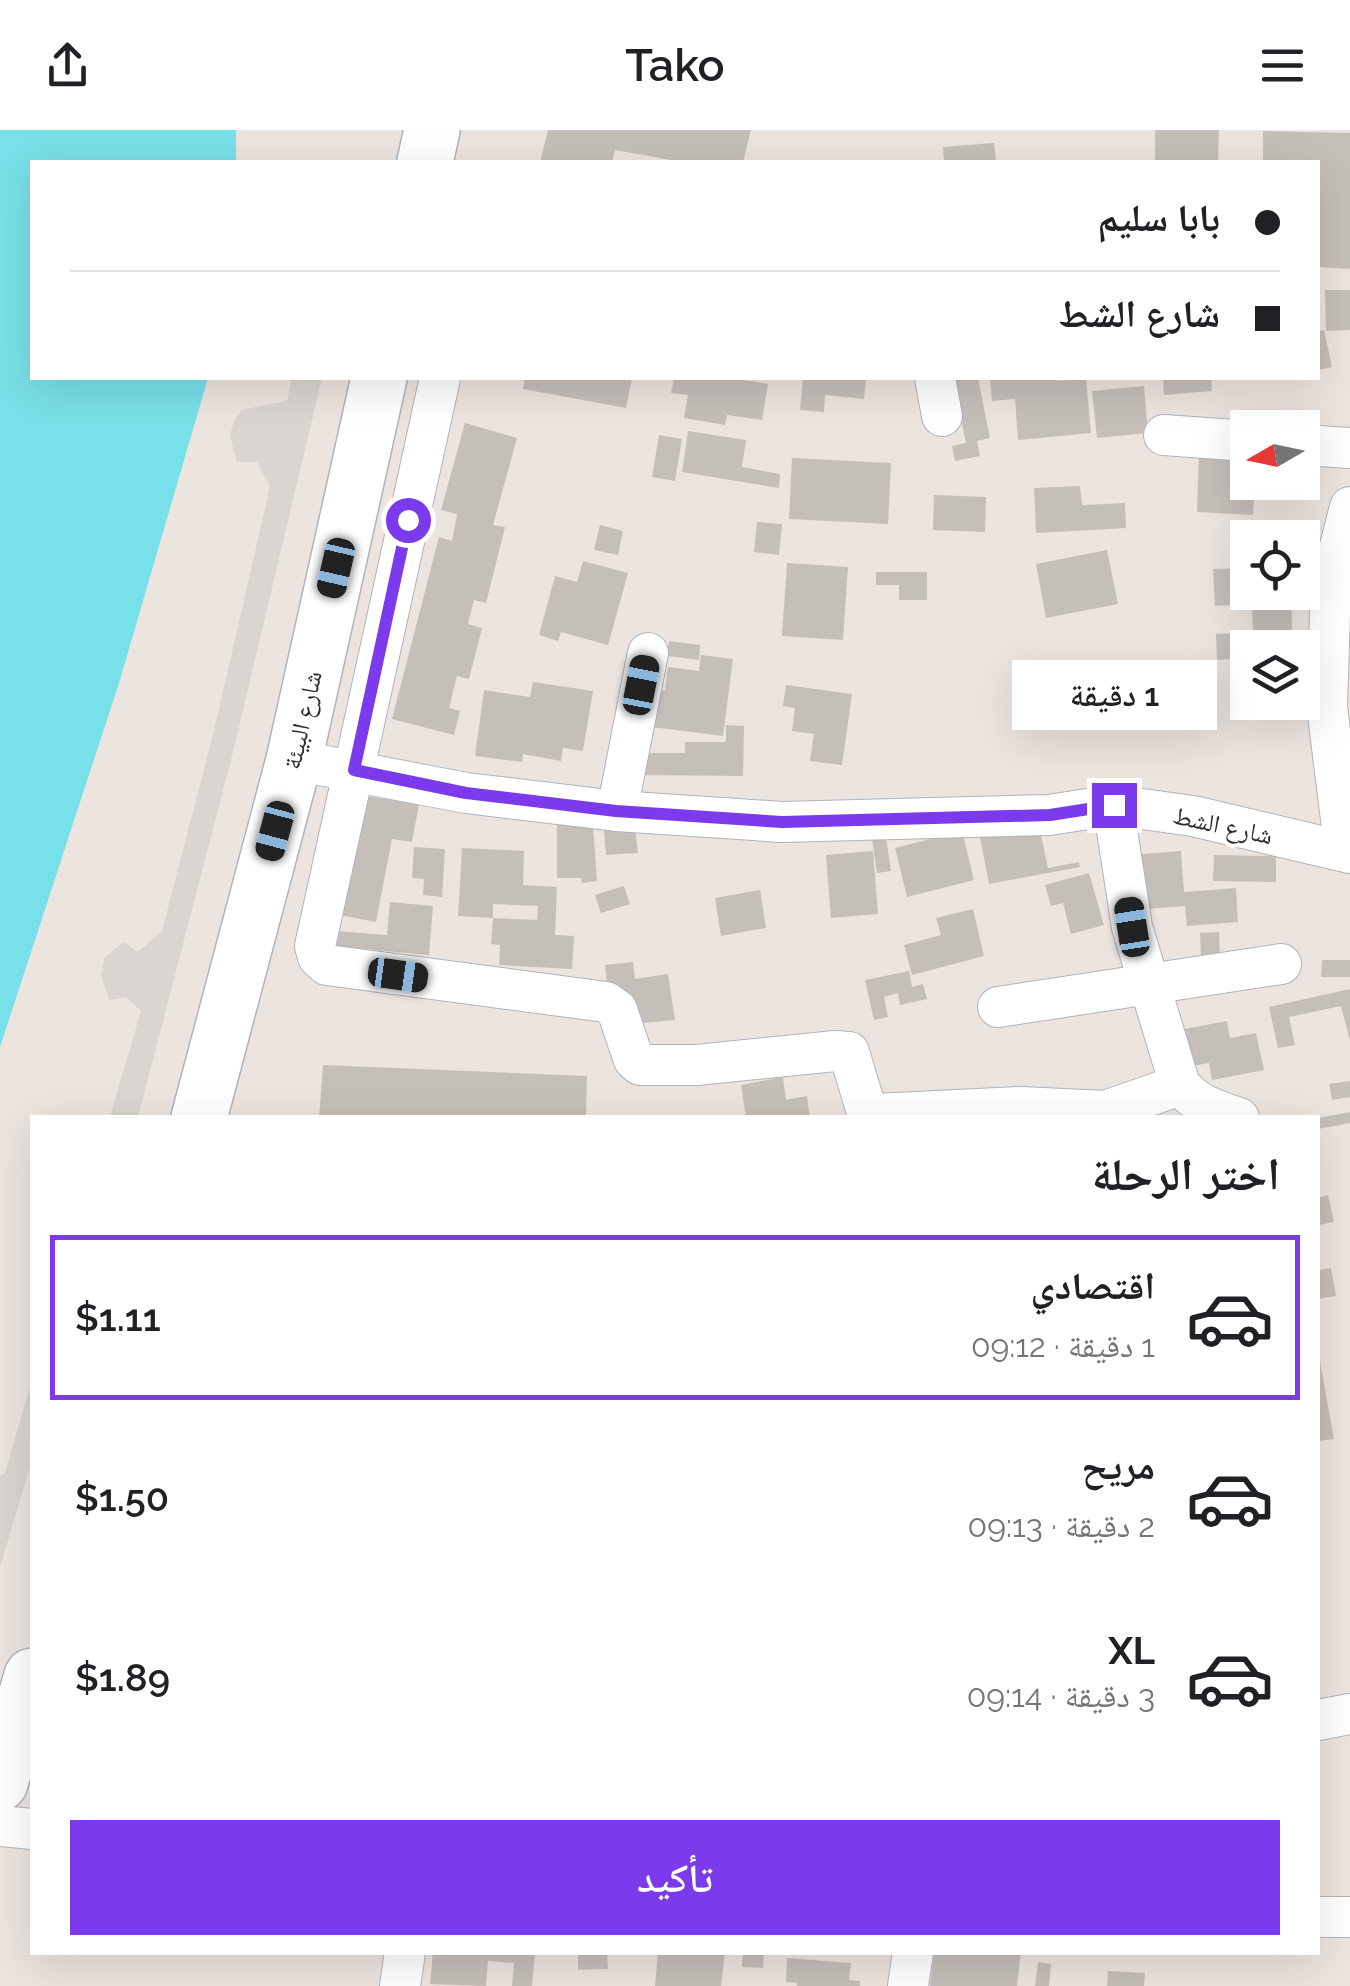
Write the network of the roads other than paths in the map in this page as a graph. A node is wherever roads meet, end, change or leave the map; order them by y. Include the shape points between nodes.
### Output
1 (432, 130) edge
2 (426, 160) edge
3 (379, 380) edge
4 (440, 380) edge
5 (1164, 434) dead end
6 (1230, 440) edge
7 (1320, 446) edge
8 (1350, 448) edge
9 (1350, 506) edge
10 (1340, 581) edge
11 (648, 654) dead end
12 (294, 760) junction
13 (354, 770) junction
14 (1114, 805) junction
15 (616, 811) junction
16 (1347, 852) edge
17 (1282, 964) dead end
18 (1148, 982) junction
19 (998, 1007) dead end
20 (1180, 1085) junction
21 (1105, 1114) edge
22 (200, 1115) edge
23 (1230, 1115) edge
24 (30, 1683) edge
25 (1350, 1714) edge
26 (1320, 1720) edge
27 (0, 1783) edge
28 (0, 1826) edge
29 (30, 1830) edge
30 (1320, 1917) edge
31 (1350, 1918) edge
32 (405, 1955) edge
33 (913, 1955) edge
34 (400, 1986) edge
35 (908, 1986) edge

1 - 2 main road
3 - 12 main road, شارع البيئة
4 - 13 street
5 - 6 street
7 - 8 street
9 - 10 street
10 - 16 street via 1327,707
11 - 15 street
12 - 13 street, شارع الشط
12 - 22 main road, شارع البيئة
13 - 15 street, شارع الشط via 466,793
13 - 21 street via 315,946 327,965 606,1002 617,1010 640,1066 849,1052 866,1110 874,1114 1021,1107
14 - 15 street, شارع الشط via 1050,815 782,822
14 - 16 street, شارع الشط via 1194,816
14 - 18 street via 1132,927
17 - 18 street
18 - 19 street
18 - 20 street
20 - 21 street
20 - 23 street via 1205,1107
24 - 27 main road
25 - 26 street
28 - 29 street
30 - 31 street
32 - 34 street
33 - 35 street

